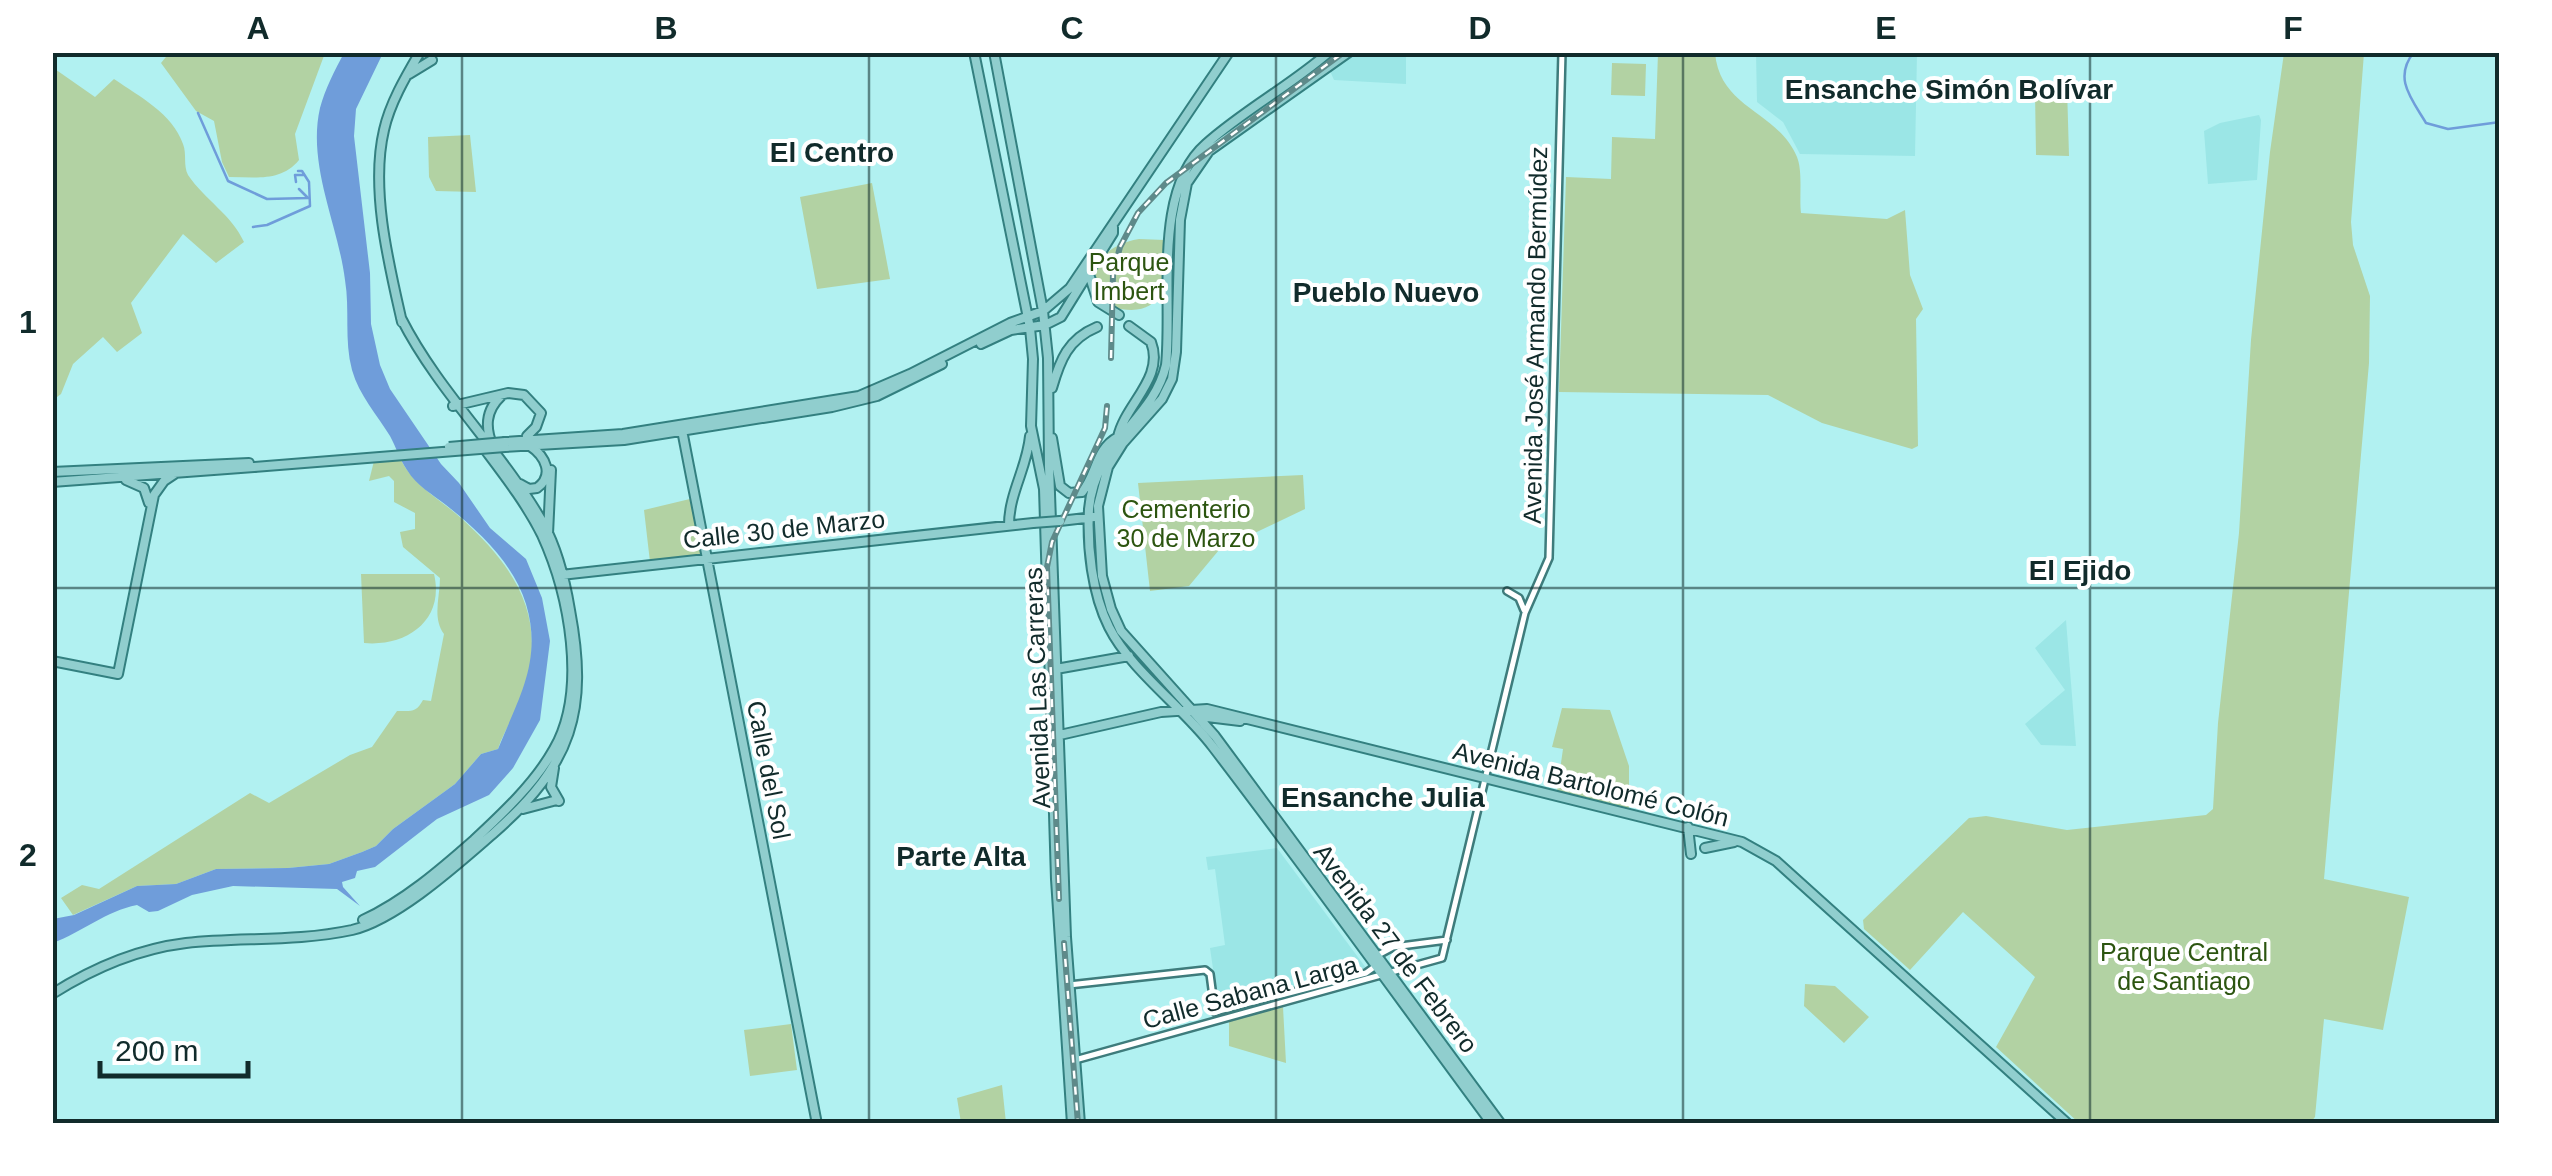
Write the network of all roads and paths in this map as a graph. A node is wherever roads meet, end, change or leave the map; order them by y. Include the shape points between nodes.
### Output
1 (420, 52) edge
2 (974, 52) edge
3 (994, 52) edge
4 (1229, 52) edge
5 (1329, 52) edge
6 (1348, 52) edge
7 (1562, 52) edge
8 (432, 60) dead end
9 (406, 76) junction
10 (1176, 219) junction
11 (1113, 226) junction
12 (1089, 274) junction
13 (1043, 311) junction
14 (1120, 315) dead end
15 (1027, 317) junction
16 (1048, 324) junction
17 (1129, 326) dead end
18 (1096, 327) dead end
19 (1030, 328) junction
20 (502, 396) junction
21 (1048, 402) junction
22 (455, 405) junction
23 (1048, 420) junction
24 (1120, 424) junction
25 (1031, 426) junction
26 (682, 428) junction
27 (1120, 440) junction
28 (526, 442) junction
29 (1108, 442) junction
30 (1056, 452) junction
31 (496, 456) junction
32 (254, 465) junction
33 (1049, 466) junction
34 (551, 470) dead end
35 (52, 472) edge
36 (510, 474) junction
37 (172, 476) junction
38 (107, 478) junction
39 (52, 482) edge
40 (174, 489) dead end
41 (151, 508) junction
42 (1094, 517) junction
43 (1009, 526) junction
44 (548, 534) junction
45 (707, 557) junction
46 (560, 575) junction
47 (1507, 590) dead end
48 (1525, 612) junction
49 (1130, 656) junction
50 (52, 661) edge
51 (1056, 669) junction
52 (1167, 695) junction
53 (1161, 712) junction
54 (1190, 712) junction
55 (1240, 721) junction
56 (1055, 736) junction
57 (1225, 750) junction
58 (551, 762) junction
59 (1486, 779) junction
60 (536, 791) junction
61 (508, 806) junction
62 (518, 811) junction
63 (1688, 827) junction
64 (1737, 841) junction
65 (1705, 848) dead end
66 (1691, 854) dead end
67 (343, 930) junction
68 (1447, 940) junction
69 (1442, 958) joint
70 (1377, 962) junction
71 (1386, 975) junction
72 (1069, 984) junction
73 (52, 994) edge
74 (1216, 1016) junction
75 (1071, 1061) junction
76 (817, 1124) edge
77 (1072, 1124) edge
78 (1080, 1124) edge
79 (1492, 1124) edge
80 (1502, 1124) edge
81 (2068, 1124) edge

1 - 9 main road
2 - 15 main road, Avenida Las Carreras
3 - 13 main road, Avenida Las Carreras
4 - 11 main road
5 - 10 main road, Avenida 27 de Febrero via 1193,157 1179,180
6 - 10 main road, Avenida 27 de Febrero via 1209,151 1187,183
7 - 48 street, Avenida José Armando Bermúdez via 1549,558
8 - 9 main road
9 - 22 main road via 384,128 380,163 391,280 412,347
10 - 27 main road, Avenida 27 de Febrero via 1172,341 1160,385
11 - 12 main road
11 - 13 main road via 1070,288
12 - 14 main road via 1098,302
12 - 16 main road via 1061,317
13 - 15 main road
13 - 16 main road, Avenida Las Carreras
15 - 19 main road, Avenida Las Carreras
15 - 26 main road via 859,396
16 - 19 main road
16 - 21 main road, Avenida Las Carreras
17 - 24 main road via 1151,342 1155,366
18 - 21 main road via 1062,357
19 - 25 main road, Avenida Las Carreras
19 - 26 main road via 1011,330 861,400
20 - 22 main road
20 - 28 main road via 518,393 538,407
20 - 31 main road via 487,425
21 - 23 main road, Avenida Las Carreras
22 - 31 main road
22 - 46 main road via 518,495
23 - 30 main road
23 - 33 main road, Avenida Las Carreras
24 - 27 main road
24 - 29 main road
25 - 43 main road
25 - 56 main road, Avenida Las Carreras via 1044,489
26 - 28 main road
26 - 45 main road, Calle del Sol
27 - 29 main road
27 - 42 main road, Avenida 27 de Febrero via 1095,479
28 - 32 main road, bridge
28 - 36 main road via 545,461 544,483 529,489
29 - 30 main road via 1078,494 1060,486
30 - 33 main road
31 - 36 main road
32 - 35 main road
32 - 37 main road
33 - 51 main road, Avenida Las Carreras
34 - 44 main road
36 - 44 main road
37 - 38 main road
37 - 40 main road
37 - 41 main road via 156,489
38 - 39 main road
38 - 41 main road via 144,488
41 - 50 main road via 118,674
42 - 43 main road, Calle 30 de Marzo, bridge
42 - 49 main road, Avenida 27 de Febrero via 1097,596 1111,632
42 - 54 main road, Avenida 27 de Febrero via 1117,622
43 - 45 main road, Calle 30 de Marzo
44 - 46 main road
45 - 46 main road, Calle 30 de Marzo
45 - 76 main road, Calle del Sol
46 - 58 main road via 575,636 578,698 566,741
47 - 48 street
48 - 59 street, Avenida José Armando Bermúdez
49 - 51 main road
49 - 52 main road, Avenida 27 de Febrero
51 - 56 main road, Avenida Las Carreras
52 - 53 main road
52 - 54 main road, Avenida 27 de Febrero
53 - 54 main road
53 - 56 main road
54 - 55 main road, Avenida Bartolomé Colón via 1208,709
54 - 57 main road, Avenida 27 de Febrero
54 - 70 main road, Avenida 27 de Febrero
55 - 57 main road via 1221,734
55 - 59 main road, Avenida Bartolomé Colón
56 - 72 main road, Avenida Las Carreras
56 - 75 main road, Avenida Las Carreras
57 - 70 main road, Avenida 27 de Febrero
58 - 60 main road
58 - 61 main road
58 - 62 main road via 558,801
59 - 63 main road, Avenida Bartolomé Colón
59 - 68 street, Avenida José Armando Bermúdez
60 - 61 main road
60 - 62 main road
61 - 67 main road via 409,893
62 - 67 main road via 414,898
63 - 64 main road, Avenida Bartolomé Colón
63 - 66 main road
64 - 65 main road
64 - 81 main road, Avenida Bartolomé Colón via 1776,861
67 - 73 main road via 292,940 162,947 91,971
68 - 69 street, Avenida José Armando Bermúdez
68 - 70 street, Calle Sabana Larga via 1392,947
69 - 71 street, Calle Sabana Larga
70 - 71 main road, Avenida 27 de Febrero
70 - 74 street, Calle Sabana Larga via 1369,972
71 - 74 street, Calle Sabana Larga
71 - 79 main road, Avenida 27 de Febrero
71 - 80 main road, Avenida 27 de Febrero
72 - 74 street via 1205,970
72 - 75 main road, Avenida Las Carreras
74 - 75 street, Calle Sabana Larga
75 - 77 main road, Avenida Las Carreras
75 - 78 main road, Avenida Las Carreras

